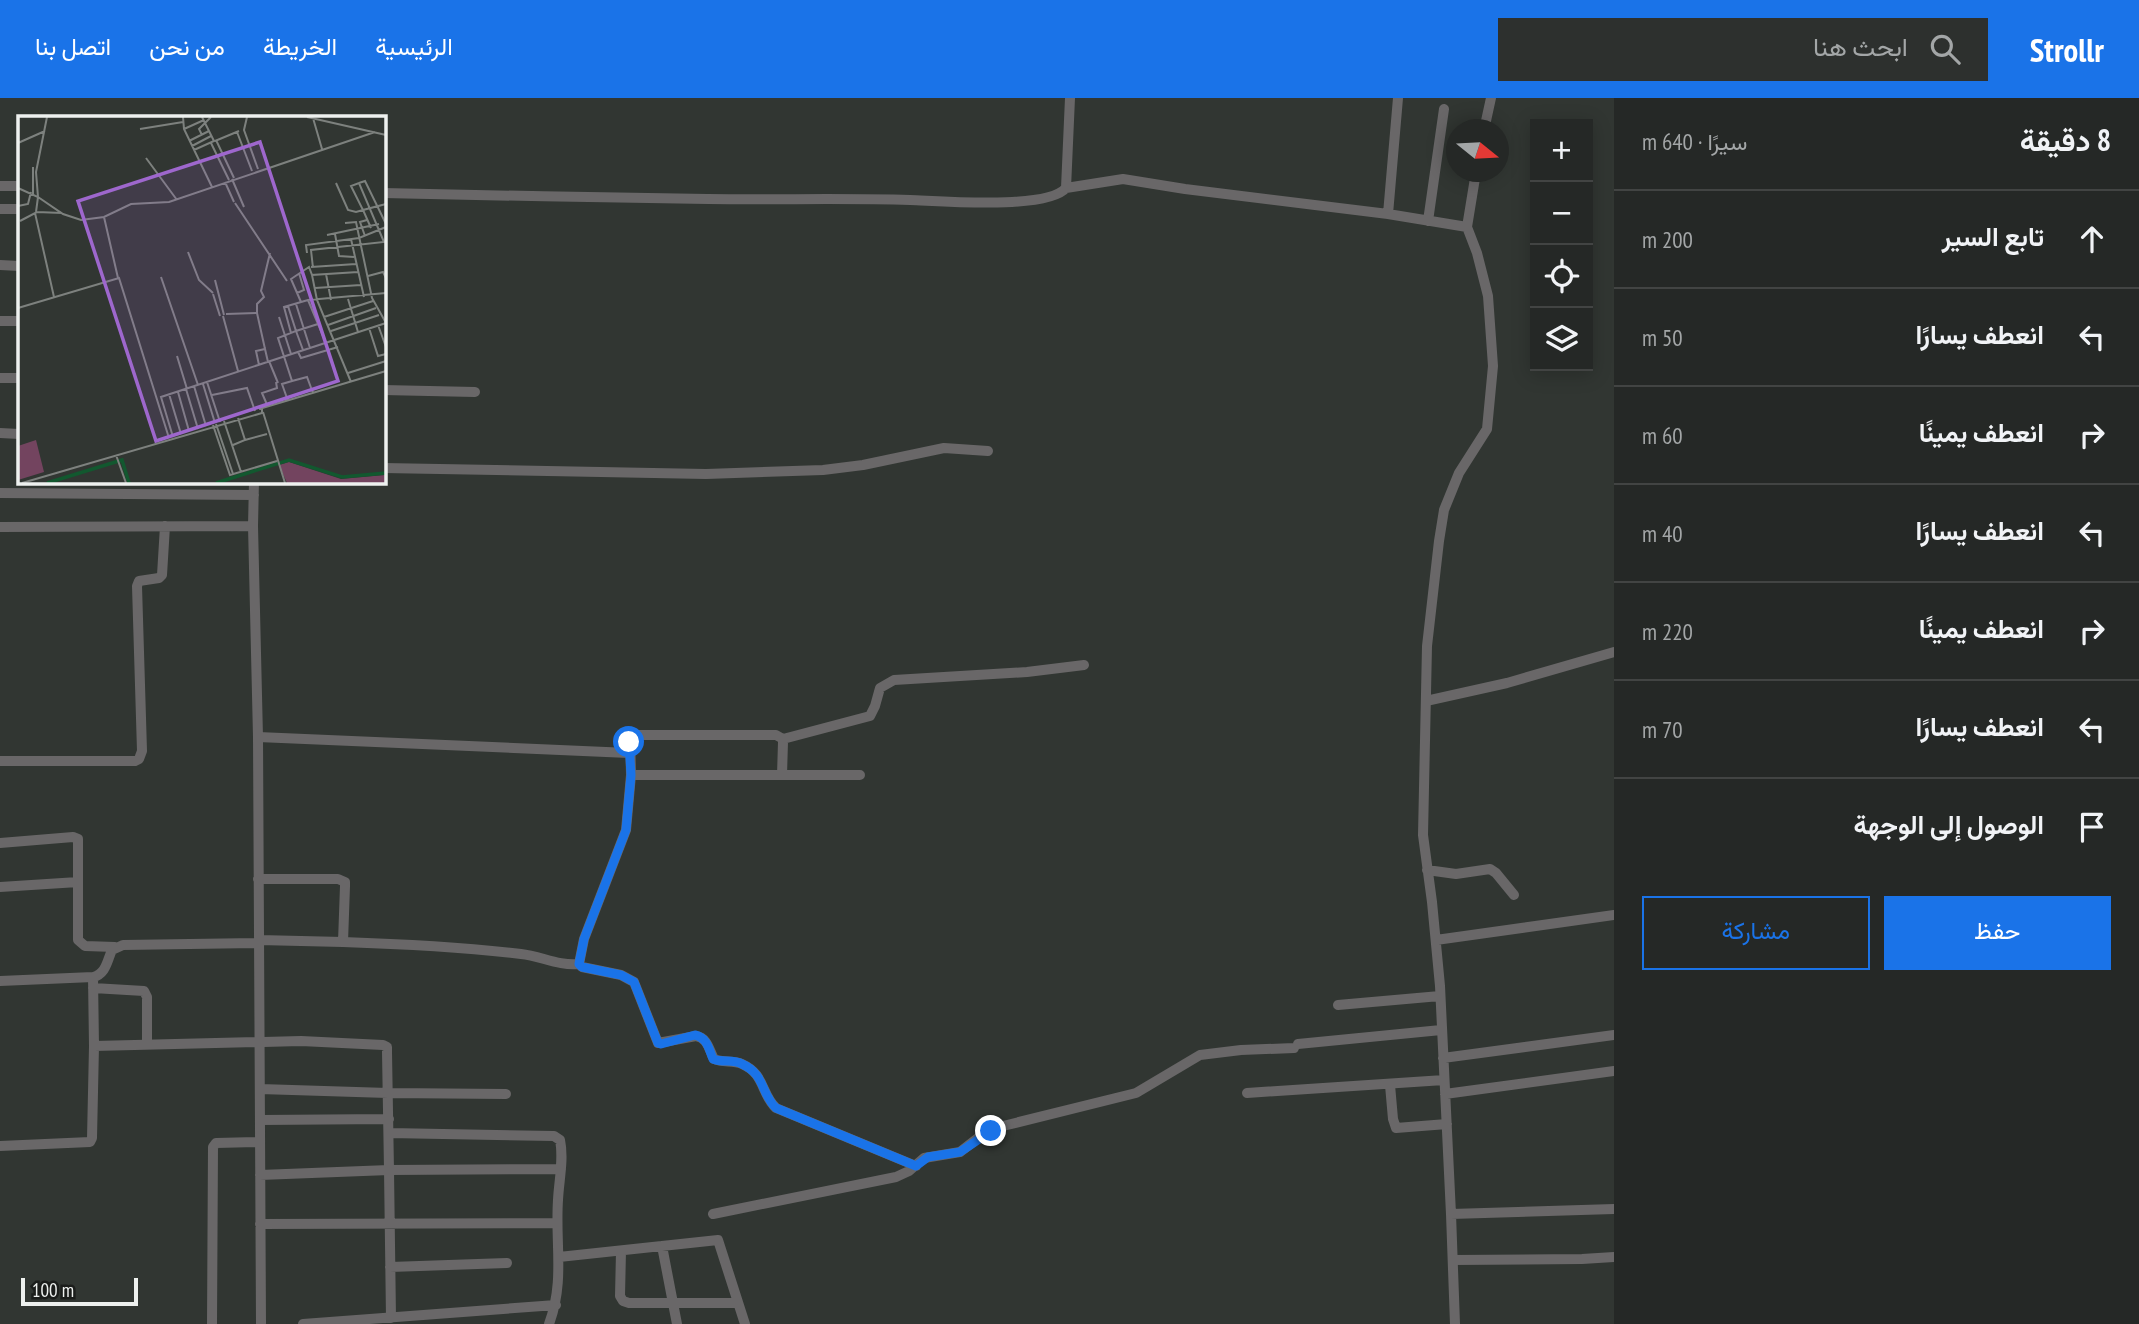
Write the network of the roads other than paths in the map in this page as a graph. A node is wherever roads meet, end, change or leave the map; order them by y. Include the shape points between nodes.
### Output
1 (1070, 98) edge
2 (1398, 98) edge
3 (1490, 98) edge
4 (1444, 109) dead end
5 (1486, 119) edge
6 (1474, 182) edge
7 (0, 186) edge
8 (18, 186) edge
9 (1066, 188) junction
10 (385, 193) edge
11 (0, 209) edge
12 (18, 209) edge
13 (1388, 214) junction
14 (1428, 221) junction
15 (1467, 227) junction
16 (0, 265) edge
17 (18, 266) edge
18 (0, 321) edge
19 (18, 321) edge
20 (0, 378) edge
21 (18, 378) edge
22 (385, 390) edge
23 (475, 392) dead end
24 (0, 433) edge
25 (18, 434) edge
26 (988, 451) dead end
27 (385, 468) edge
28 (254, 483) edge
29 (0, 493) edge
30 (254, 495) junction
31 (165, 526) junction
32 (253, 526) junction
33 (0, 527) edge
34 (1614, 652) edge
35 (1084, 665) dead end
36 (1426, 701) junction
37 (258, 737) junction
38 (783, 739) junction
39 (629, 753) junction
40 (0, 761) edge
41 (631, 775) junction
42 (782, 775) junction
43 (860, 775) dead end
44 (0, 844) edge
45 (1427, 870) junction
46 (258, 879) junction
47 (78, 882) junction
48 (0, 887) edge
49 (1514, 895) dead end
50 (1614, 915) edge
51 (1436, 940) junction
52 (259, 941) junction
53 (343, 943) junction
54 (115, 947) junction
55 (579, 964) junction
56 (0, 981) edge
57 (93, 983) junction
58 (1440, 996) junction
59 (1338, 1005) dead end
60 (1441, 1030) junction
61 (1614, 1035) edge
62 (259, 1043) junction
63 (94, 1045) junction
64 (147, 1045) junction
65 (1443, 1058) junction
66 (1614, 1071) edge
67 (1444, 1080) junction
68 (1390, 1085) junction
69 (260, 1089) junction
70 (388, 1093) junction
71 (1247, 1093) dead end
72 (506, 1094) dead end
73 (1445, 1094) junction
74 (389, 1119) junction
75 (260, 1120) junction
76 (1447, 1124) junction
77 (389, 1133) junction
78 (260, 1142) junction
79 (0, 1146) edge
80 (916, 1166) junction
81 (561, 1169) junction
82 (388, 1170) junction
83 (260, 1175) junction
84 (1614, 1209) edge
85 (713, 1214) dead end
86 (1451, 1214) junction
87 (388, 1223) junction
88 (557, 1223) junction
89 (260, 1224) junction
90 (662, 1246) junction
91 (621, 1251) junction
92 (559, 1257) junction
93 (1614, 1257) edge
94 (1453, 1260) junction
95 (508, 1263) dead end
96 (390, 1267) junction
97 (673, 1303) junction
98 (738, 1303) junction
99 (556, 1305) junction
100 (391, 1318) junction
101 (212, 1324) edge
102 (261, 1324) edge
103 (303, 1324) edge
104 (549, 1324) edge
105 (677, 1324) edge
106 (745, 1324) edge
107 (1454, 1324) edge

1 - 9 street
2 - 13 street
3 - 5 street
4 - 14 street
6 - 15 street
7 - 8 street
9 - 10 street via 1052,197 1023,201
9 - 13 street via 1123,179
11 - 12 street
13 - 14 street
14 - 15 street
15 - 36 street via 1483,272 1490,317 1489,416 1484,436 1463,463 1444,510 1430,609
16 - 17 street
18 - 19 street
20 - 21 street
22 - 23 street
24 - 25 street
26 - 27 street via 944,448 823,470 706,474
28 - 30 street
29 - 30 street
30 - 32 street
31 - 32 street
31 - 33 street
31 - 40 street via 162,575 139,581 137,586 141,756 135,761
32 - 37 street
34 - 36 street
35 - 38 street via 894,680 880,688 870,716
36 - 45 street via 1423,835
37 - 39 street
37 - 46 street
38 - 39 street via 776,734 630,734
38 - 42 street
39 - 41 street
41 - 42 street
41 - 55 street via 626,830 584,939
42 - 43 street
44 - 47 street via 76,838
45 - 49 street via 1456,874 1490,869
45 - 51 street
46 - 52 street
46 - 53 street via 343,881
47 - 48 street
47 - 54 street via 78,940 85,946
50 - 51 street
51 - 58 street
52 - 53 street
52 - 54 street
52 - 62 street
53 - 55 street via 445,946
54 - 57 street
55 - 80 street via 634,982 658,1043 701,1037 713,1059 741,1063 759,1076 776,1108
56 - 57 street
57 - 63 street
57 - 64 street via 144,991
58 - 59 street
58 - 60 street
60 - 65 street
60 - 80 street via 1200,1055 1136,1093 1003,1126 960,1152 928,1157
61 - 65 street
62 - 64 street
62 - 69 street
62 - 70 street via 383,1045 387,1047
63 - 64 street
63 - 79 street via 90,1142
65 - 67 street
66 - 73 street
67 - 68 street
67 - 73 street
68 - 71 street
68 - 76 street via 1396,1128
69 - 70 street
69 - 75 street
70 - 72 street
70 - 74 street
73 - 76 street
74 - 75 street
74 - 77 street
75 - 78 street
76 - 86 street
77 - 81 street via 554,1136 561,1142
77 - 82 street
78 - 83 street
78 - 101 street via 216,1143 213,1147
80 - 85 street via 896,1177
81 - 82 street
81 - 88 street
82 - 83 street
82 - 87 street
83 - 89 street
84 - 86 street
86 - 94 street
87 - 88 street
87 - 89 street
87 - 96 street
88 - 92 street
89 - 102 street
90 - 91 street
90 - 97 street
90 - 98 street via 718,1240
91 - 92 street
91 - 97 street via 623,1301
92 - 99 street
93 - 94 street
94 - 107 street
95 - 96 street
96 - 100 street
97 - 98 street
97 - 105 street
98 - 106 street
99 - 100 street
99 - 104 street
100 - 103 street

